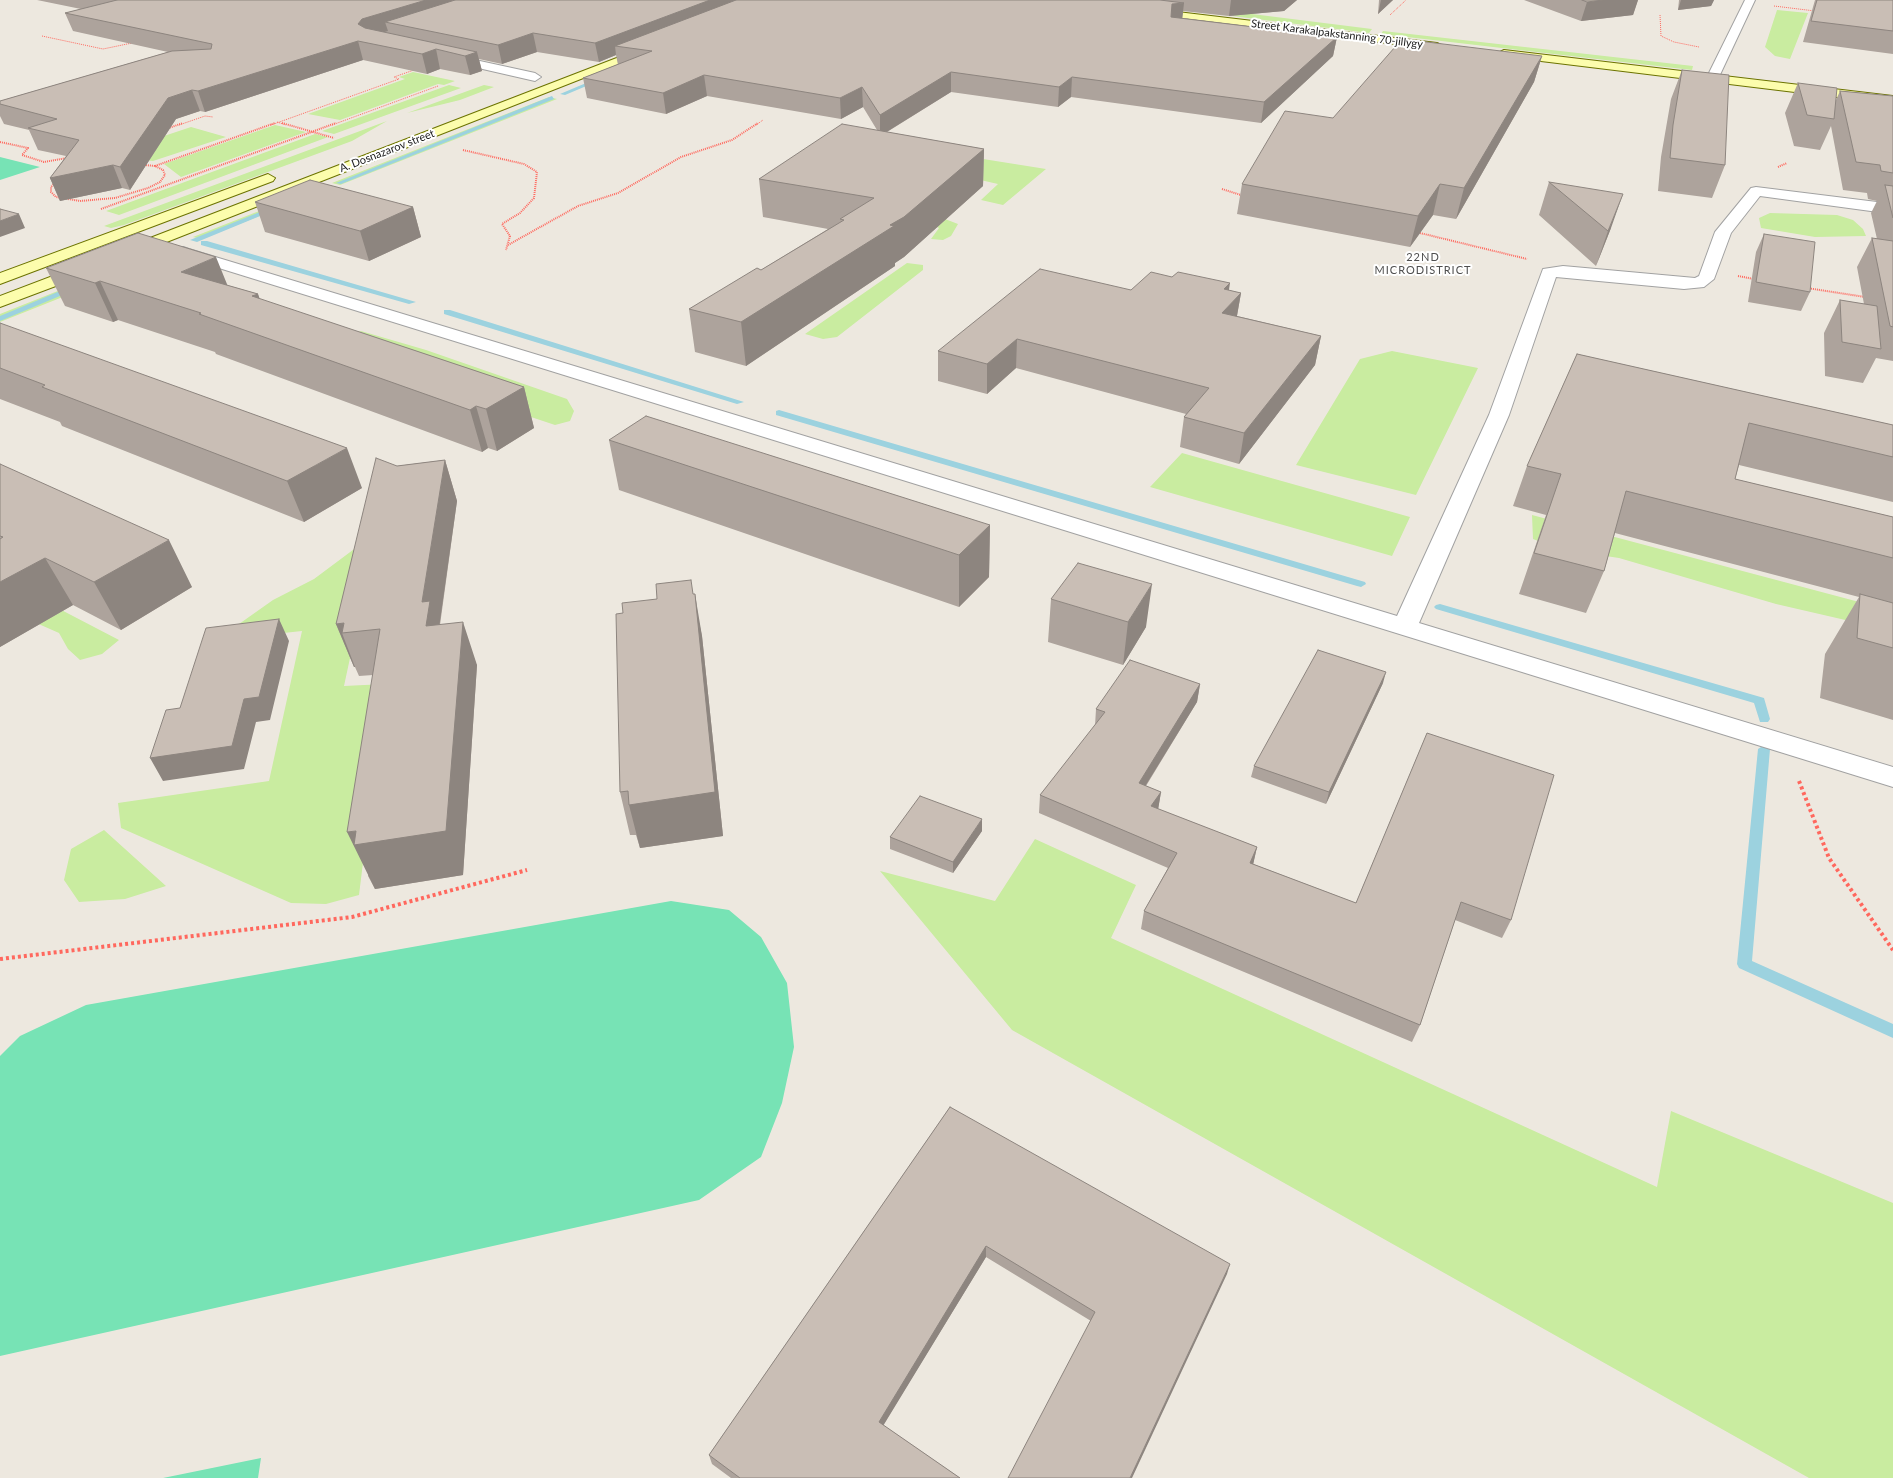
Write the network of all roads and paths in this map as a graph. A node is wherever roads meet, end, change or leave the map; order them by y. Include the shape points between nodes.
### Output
1 (1749, 1) edge
2 (1815, 5) edge
3 (1135, 10) edge
4 (1814, 11) junction
5 (1823, 12) edge
6 (1660, 15) dead end
7 (1812, 18) edge
8 (42, 36) dead end
9 (139, 41) edge
10 (666, 42) edge
11 (1447, 47) edge
12 (1727, 52) junction
13 (1495, 53) edge
14 (429, 54) edge
15 (448, 58) junction
16 (540, 75) joint
17 (1712, 79) junction
18 (438, 86) dead end
19 (509, 87) dead end
20 (1893, 100) edge
21 (212, 117) dead end
22 (763, 120) dead end
23 (277, 122) junction
24 (158, 131) edge
25 (314, 132) junction
26 (334, 138) dead end
27 (0, 142) edge
28 (455, 148) dead end
29 (71, 158) edge
30 (102, 159) edge
31 (109, 165) junction
32 (154, 166) junction
33 (276, 174) dead end
34 (1222, 188) dead end
35 (1250, 198) edge
36 (101, 209) dead end
37 (1893, 209) edge
38 (1415, 232) edge
39 (152, 242) junction
40 (508, 245) junction
41 (506, 250) dead end
42 (1563, 271) junction
43 (1709, 271) junction
44 (0, 279) edge
45 (1758, 280) edge
46 (1807, 288) edge
47 (1865, 297) dead end
48 (0, 302) edge
49 (1404, 627) junction
50 (1784, 744) junction
51 (1893, 777) edge
52 (527, 870) dead end
53 (1893, 950) edge
54 (0, 959) edge

1 - 4 path
1 - 12 street
2 - 4 path
3 - 11 main road, Street Karakalpakstanning 70-jillygy
4 - 5 path
4 - 7 path
6 - 12 path via 1660,36 1666,40
8 - 9 path via 103,49
10 - 39 main road, A. Dosnazarov street
12 - 17 street
13 - 17 main road
14 - 15 street
15 - 16 street
15 - 23 path
16 - 19 main road
17 - 20 main road
18 - 25 path
21 - 24 path via 205,116
22 - 40 path via 732,140 681,157 618,193 578,206
23 - 25 path
23 - 32 path
25 - 26 path
25 - 36 path
27 - 29 path via 28,148 22,155 44,162
28 - 40 path via 524,164 537,172 534,198 520,213 502,224 510,236
30 - 31 path
31 - 32 path via 141,163
31 - 32 path via 69,175 57,181 50,192 80,201 132,194 160,182 165,175 163,170
33 - 44 main road
34 - 35 path
37 - 43 street via 1756,191 1723,232
38 - 42 path via 1511,254
39 - 48 main road, A. Dosnazarov street
39 - 49 street
40 - 41 path
42 - 43 street via 1684,284 1706,279
42 - 49 street via 1549,273 1498,415
43 - 45 path
46 - 47 path
49 - 50 street
50 - 51 street
50 - 53 path via 1828,858
52 - 54 path via 352,917

